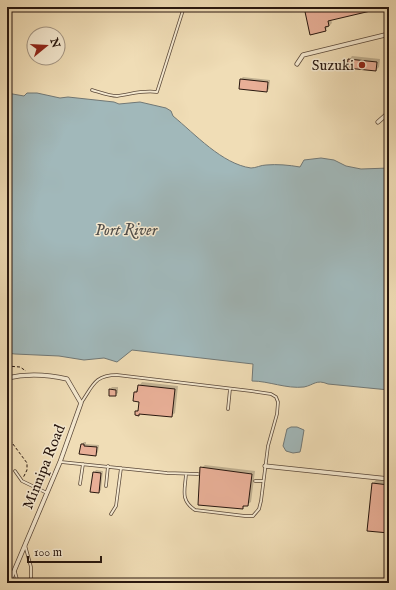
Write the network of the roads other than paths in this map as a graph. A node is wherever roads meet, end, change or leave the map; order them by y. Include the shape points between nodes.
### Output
1 (184, 7) edge
2 (389, 34) edge
3 (296, 64) dead end
4 (92, 90) dead end
5 (389, 92) edge
6 (378, 122) dead end
7 (7, 378) edge
8 (230, 389) junction
9 (81, 403) junction
10 (228, 409) dead end
11 (60, 462) junction
12 (83, 464) junction
13 (108, 466) junction
14 (265, 466) junction
15 (122, 468) junction
16 (15, 471) dead end
17 (186, 474) junction
18 (198, 474) dead end
19 (389, 479) edge
20 (255, 481) dead end
21 (263, 482) junction
22 (80, 484) dead end
23 (106, 486) dead end
24 (47, 493) junction
25 (111, 514) dead end
26 (25, 545) junction
27 (14, 571) junction
28 (9, 582) edge
29 (18, 583) edge
30 (31, 583) edge

1 - 4 lane via 157,92 148,90 115,96
2 - 3 street via 303,55
5 - 6 street via 386,114
7 - 9 street via 27,374 67,379
8 - 9 lane via 106,375 98,379
8 - 10 lane
8 - 14 lane via 271,394 276,397 277,414
9 - 11 street, Minnipa Road
11 - 12 lane
11 - 24 street, Minnipa Road
12 - 13 lane
12 - 22 lane
13 - 15 lane
13 - 23 lane
14 - 19 street
14 - 21 lane
15 - 17 lane
15 - 25 lane via 116,506
16 - 24 lane via 22,480
17 - 18 lane
17 - 21 lane via 184,499 188,506 195,510 230,515 253,516 259,509
20 - 21 lane
24 - 26 street, Minnipa Road
26 - 27 street, Minnipa Road
26 - 30 lane via 31,567
27 - 28 street, Minnipa Road
27 - 29 lane

